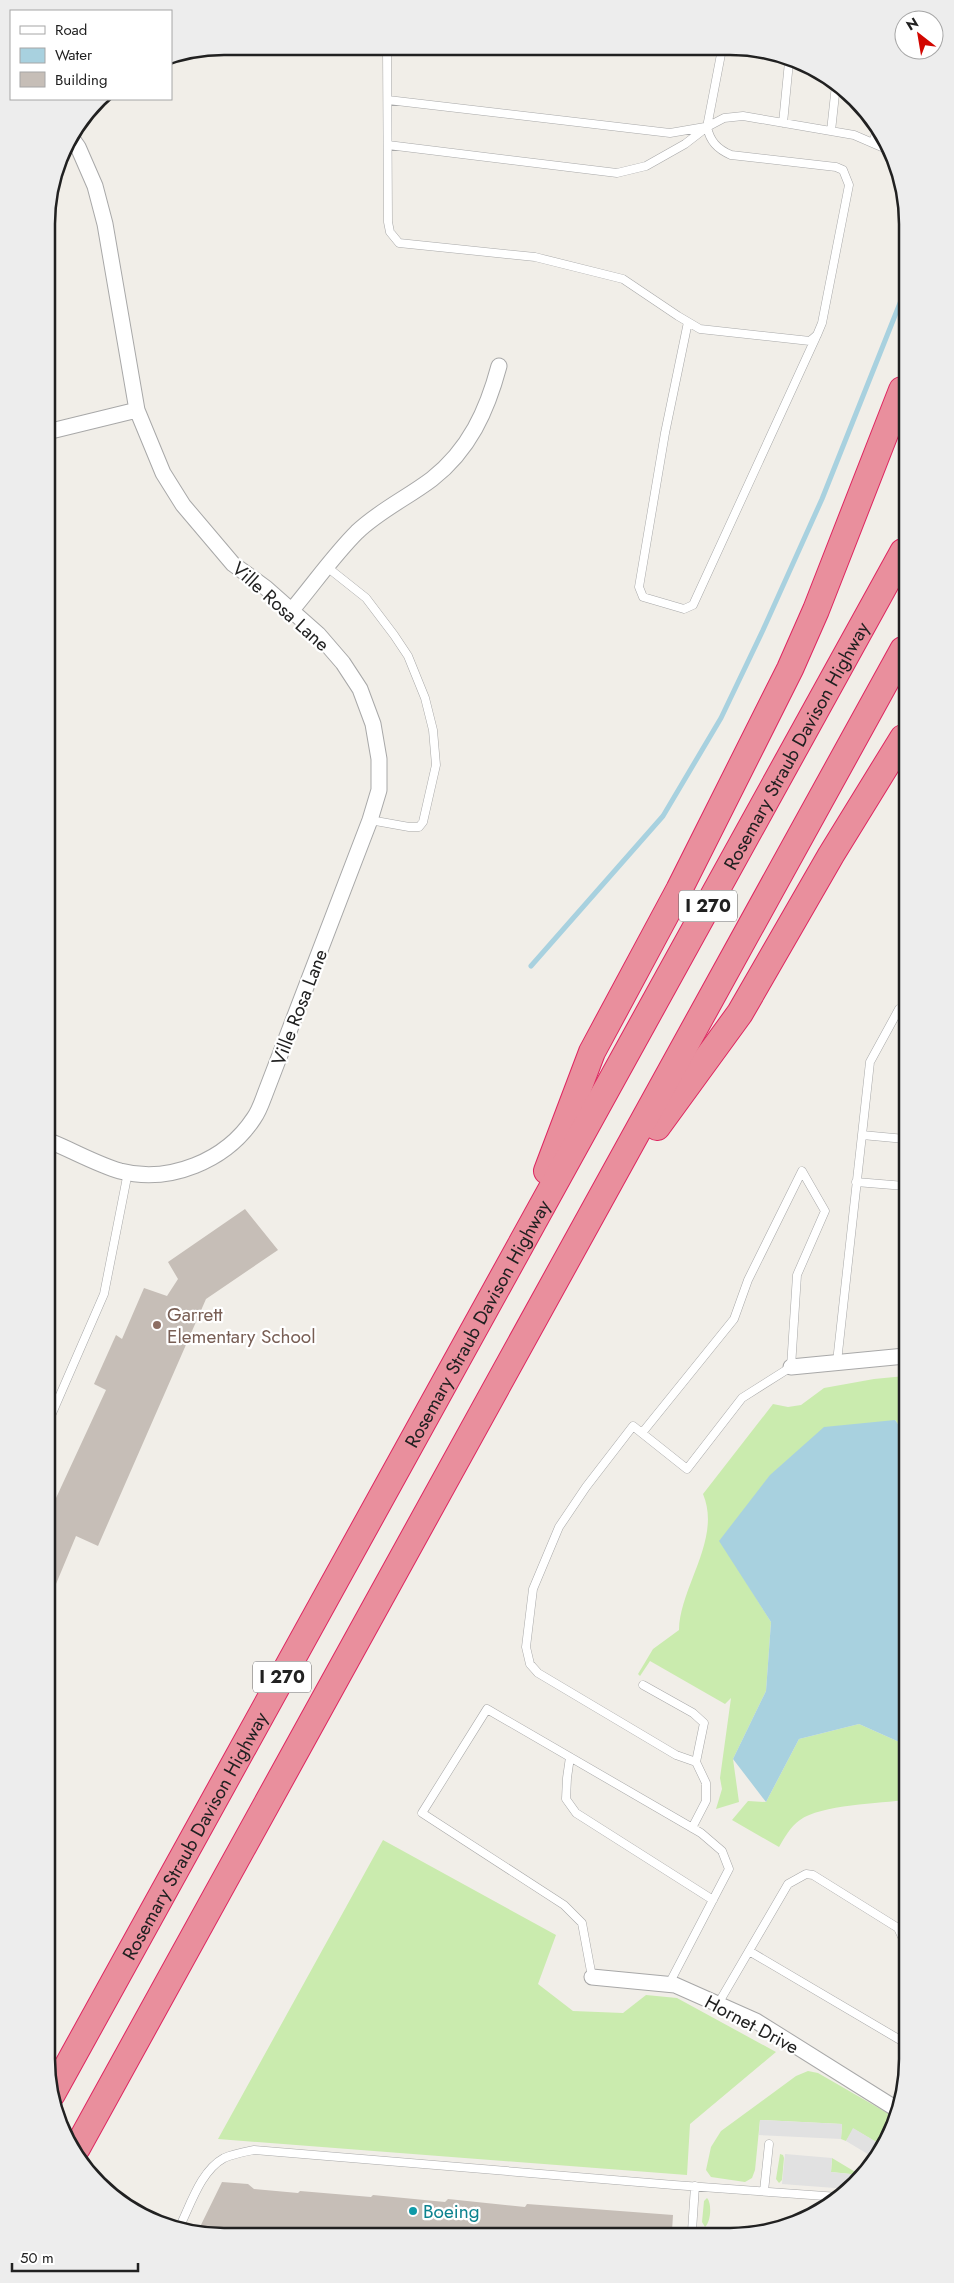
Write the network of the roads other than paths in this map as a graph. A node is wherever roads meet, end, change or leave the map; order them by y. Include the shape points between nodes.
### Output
1 (387, 55) edge
2 (721, 55) edge
3 (789, 66) edge
4 (835, 92) edge
5 (388, 100) junction
6 (783, 123) junction
7 (708, 127) junction
8 (831, 131) junction
9 (875, 136) edge
10 (872, 143) junction
11 (76, 144) edge
12 (388, 145) junction
13 (881, 147) edge
14 (688, 322) junction
15 (816, 336) junction
16 (499, 366) dead end
17 (899, 398) edge
18 (137, 410) junction
19 (55, 430) edge
20 (899, 559) edge
21 (327, 567) junction
22 (291, 611) junction
23 (899, 657) edge
24 (899, 744) edge
25 (370, 820) junction
26 (899, 1009) dead end
27 (862, 1135) junction
28 (899, 1138) edge
29 (55, 1143) edge
30 (128, 1172) junction
31 (856, 1182) junction
32 (899, 1186) edge
33 (591, 1218) junction
34 (514, 1261) junction
35 (899, 1357) edge
36 (837, 1362) junction
37 (791, 1367) junction
38 (55, 1407) edge
39 (642, 1433) junction
40 (643, 1685) dead end
41 (570, 1757) junction
42 (696, 1762) junction
43 (692, 1828) junction
44 (713, 1900) junction
45 (899, 1930) edge
46 (749, 1951) junction
47 (592, 1977) joint
48 (669, 1984) junction
49 (718, 2004) junction
50 (899, 2039) edge
51 (57, 2085) edge
52 (892, 2106) edge
53 (768, 2144) dead end
54 (79, 2145) edge
55 (695, 2186) junction
56 (764, 2191) junction
57 (829, 2196) edge
58 (182, 2222) edge
59 (692, 2228) edge

1 - 5 lane
2 - 7 lane
3 - 6 lane
4 - 8 lane
5 - 7 lane via 670,133
5 - 12 lane
6 - 7 lane via 743,116 724,118
6 - 8 lane
7 - 12 lane via 646,166 616,174
7 - 15 lane via 710,139 731,155 842,170 849,185 822,323
8 - 10 lane via 854,135
9 - 10 lane
10 - 13 lane
11 - 18 street, Ville Rosa Lane via 95,186 105,224
12 - 14 lane via 388,222 390,232 399,243 536,257 623,279
14 - 15 lane via 700,328 810,341
14 - 15 lane via 639,587 643,597 684,608 693,605
16 - 21 street via 481,420 452,460 432,478 381,511 357,532
17 - 34 highway via 790,669 592,1052
18 - 19 street
18 - 22 street, Ville Rosa Lane via 163,473 206,534 233,564
20 - 34 highway, Rosemary Straub Davison Highway / I 270
21 - 22 street
21 - 25 lane via 366,598 408,656 425,698 433,730 436,765 423,822 419,827 409,827
22 - 25 street, Ville Rosa Lane via 318,634 360,689 373,724 379,758 379,790
23 - 33 highway, I 270
24 - 33 highway via 840,839 740,1013
25 - 30 street, Ville Rosa Lane via 254,1118 236,1140 212,1158 158,1175
26 - 27 lane via 870,1062
27 - 28 lane
27 - 31 lane
29 - 30 street, Ville Rosa Lane
30 - 38 lane via 104,1294
31 - 32 lane
31 - 36 lane
33 - 54 highway, I 270
34 - 51 highway, Rosemary Straub Davison Highway / I 270
35 - 36 street
36 - 37 street
37 - 39 lane via 742,1398 687,1469
37 - 39 lane via 797,1275 825,1211 802,1171 748,1280 734,1319
39 - 42 lane via 633,1426 559,1527 533,1589 526,1648 530,1664 538,1673 676,1755
40 - 42 lane via 693,1713 704,1724
41 - 43 lane
41 - 44 lane via 566,1799 576,1813
41 - 47 lane via 487,1708 422,1813 564,1905 582,1924
42 - 43 lane via 706,1783 706,1801
43 - 44 lane via 722,1851 730,1869
44 - 48 lane
45 - 46 lane via 806,1874 788,1884
46 - 49 lane
46 - 50 lane
47 - 48 street, Hornet Drive
48 - 49 street, Hornet Drive
49 - 52 street, Hornet Drive via 756,2021
53 - 56 lane
55 - 56 lane
55 - 58 lane via 254,2150 223,2159 211,2168
55 - 59 lane
56 - 57 lane

